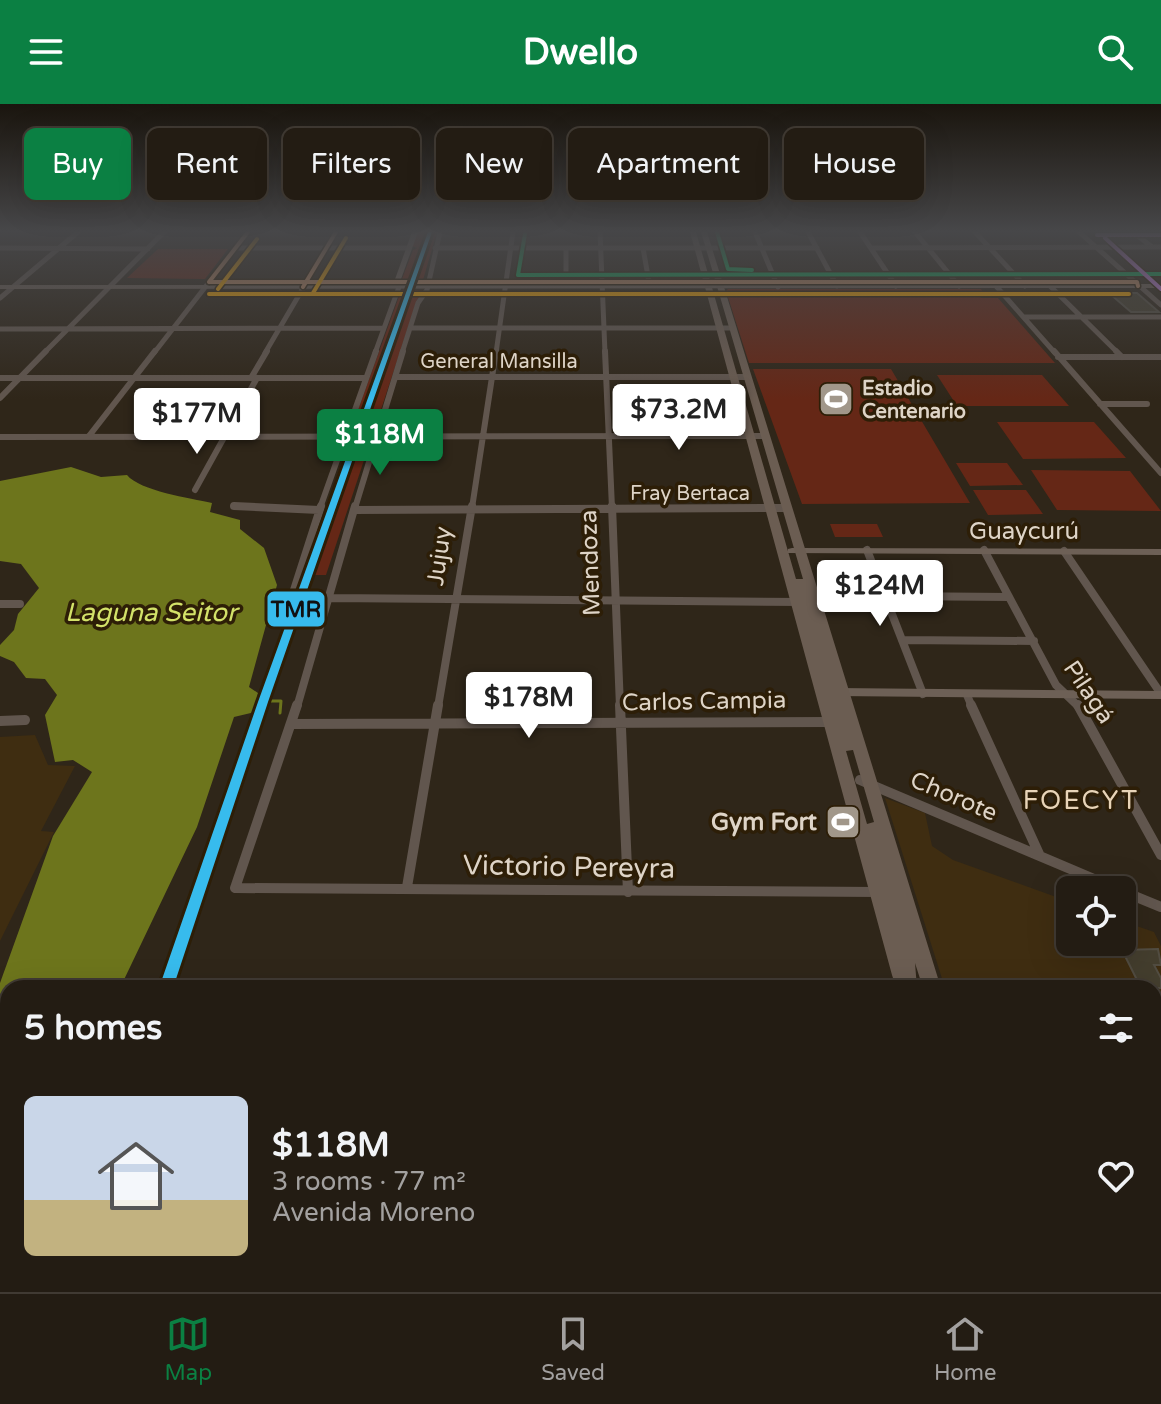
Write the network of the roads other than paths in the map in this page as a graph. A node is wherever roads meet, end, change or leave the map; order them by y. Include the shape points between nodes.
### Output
1 (111, 287) edge
2 (205, 287) edge
3 (304, 287) edge
4 (397, 287) edge
5 (427, 287) edge
6 (505, 287) edge
7 (601, 287) edge
8 (715, 287) edge
9 (997, 287) edge
10 (1051, 287) edge
11 (1142, 287) edge
12 (1161, 305) edge
13 (1024, 317) junction
14 (1082, 317) junction
15 (1161, 317) edge
16 (280, 328) junction
17 (384, 328) junction
18 (411, 328) junction
19 (499, 328) junction
20 (603, 328) junction
21 (726, 328) junction
22 (0, 329) edge
23 (69, 329) junction
24 (173, 329) junction
25 (1058, 357) junction
26 (1122, 357) junction
27 (1161, 357) edge
28 (395, 377) junction
29 (492, 377) junction
30 (606, 377) junction
31 (740, 377) junction
32 (0, 378) edge
33 (20, 378) junction
34 (134, 378) junction
35 (254, 378) junction
36 (365, 378) junction
37 (0, 398) edge
38 (1100, 404) junction
39 (1147, 404) dead end
40 (89, 436) junction
41 (225, 436) junction
42 (345, 436) junction
43 (376, 436) junction
44 (758, 436) junction
45 (0, 437) edge
46 (484, 437) junction
47 (609, 437) junction
48 (1161, 473) edge
49 (195, 490) dead end
50 (234, 506) dead end
51 (779, 508) junction
52 (319, 510) junction
53 (354, 510) junction
54 (470, 510) junction
55 (612, 510) junction
56 (867, 550) junction
57 (984, 550) junction
58 (796, 551) junction
59 (1064, 551) junction
60 (1161, 552) edge
61 (294, 590) dead end
62 (884, 596) junction
63 (1009, 597) junction
64 (329, 598) junction
65 (457, 601) junction
66 (800, 602) junction
67 (615, 603) junction
68 (0, 604) edge
69 (20, 604) dead end
70 (902, 640) junction
71 (1034, 641) junction
72 (832, 692) junction
73 (1066, 693) junction
74 (923, 694) junction
75 (1161, 694) edge
76 (967, 695) junction
77 (25, 720) dead end
78 (0, 721) edge
79 (829, 722) junction
80 (437, 723) junction
81 (291, 724) junction
82 (621, 724) junction
83 (865, 782) junction
84 (1161, 855) edge
85 (1040, 856) junction
86 (1088, 876) edge
87 (407, 887) junction
88 (628, 892) junction
89 (890, 892) junction
90 (1136, 896) edge
91 (1161, 907) edge
92 (905, 943) junction
93 (906, 980) edge
94 (907, 980) edge
95 (926, 980) edge
96 (927, 980) edge

1 - 23 street
2 - 24 street
3 - 16 street
4 - 17 street
5 - 18 street
6 - 19 street, Jujuy
7 - 20 street, Mendoza
8 - 21 main road
9 - 13 street
10 - 14 street
11 - 12 street
13 - 14 street
13 - 25 street
14 - 15 street
14 - 26 street
16 - 17 street
16 - 24 street
16 - 35 street
17 - 36 street
18 - 19 street
18 - 28 street
19 - 20 street
19 - 29 street, Jujuy
20 - 21 street
20 - 30 street, Mendoza
21 - 31 main road
22 - 23 street
23 - 24 street
23 - 33 street
24 - 34 street
25 - 26 street
25 - 38 street
26 - 27 street
28 - 29 street, General Mansilla
28 - 43 street
29 - 30 street, General Mansilla
29 - 46 street, Jujuy
30 - 31 street, General Mansilla
30 - 47 street, Mendoza
31 - 44 main road
31 - 44 main road
32 - 33 street
33 - 34 street
33 - 37 street
34 - 35 street
34 - 40 street
35 - 36 street
35 - 41 street
36 - 42 street
38 - 39 street
38 - 48 street
40 - 41 street
40 - 45 street
41 - 42 street
41 - 49 street
42 - 43 street
42 - 52 street
43 - 46 street
43 - 53 street
44 - 47 street
44 - 51 main road
46 - 47 street
46 - 54 street, Jujuy
47 - 55 street, Mendoza
50 - 52 street
51 - 55 street, Fray Bertaca
51 - 58 main road
51 - 66 main road
52 - 61 street
53 - 54 street, Fray Bertaca
53 - 64 street
54 - 55 street, Fray Bertaca
54 - 65 street, Jujuy
55 - 67 street, Mendoza
56 - 57 main road, Guaycurú
56 - 58 main road, Guaycurú
56 - 62 street
57 - 59 main road, Guaycurú
57 - 63 street, Pilagá
58 - 66 main road
58 - 72 main road
59 - 60 main road, Guaycurú
59 - 75 street
62 - 63 street
62 - 70 street
63 - 71 street, Pilagá
64 - 65 street
64 - 81 street
65 - 67 street
65 - 80 street, Jujuy
66 - 67 street
66 - 72 main road
67 - 82 street, Mendoza
68 - 69 street
70 - 71 street
70 - 74 street
71 - 73 street, Pilagá via 1056,685
72 - 74 main road
72 - 79 main road
72 - 83 main road
73 - 75 main road
73 - 76 main road
73 - 84 street, Pilagá via 1077,702
74 - 76 main road
76 - 85 street
77 - 78 street
79 - 82 street, Carlos Campia
79 - 89 main road
80 - 81 street, Carlos Campia
80 - 82 street, Carlos Campia
80 - 87 street, Jujuy
81 - 87 street, Victorio Pereyra via 235,888
82 - 88 street, Mendoza
83 - 85 street, Chorote
83 - 89 main road
85 - 86 street, Chorote
87 - 88 street, Victorio Pereyra
88 - 89 street, Victorio Pereyra
89 - 92 main road
89 - 93 main road
89 - 96 main road
90 - 91 street, Chorote
92 - 94 main road
92 - 95 main road

